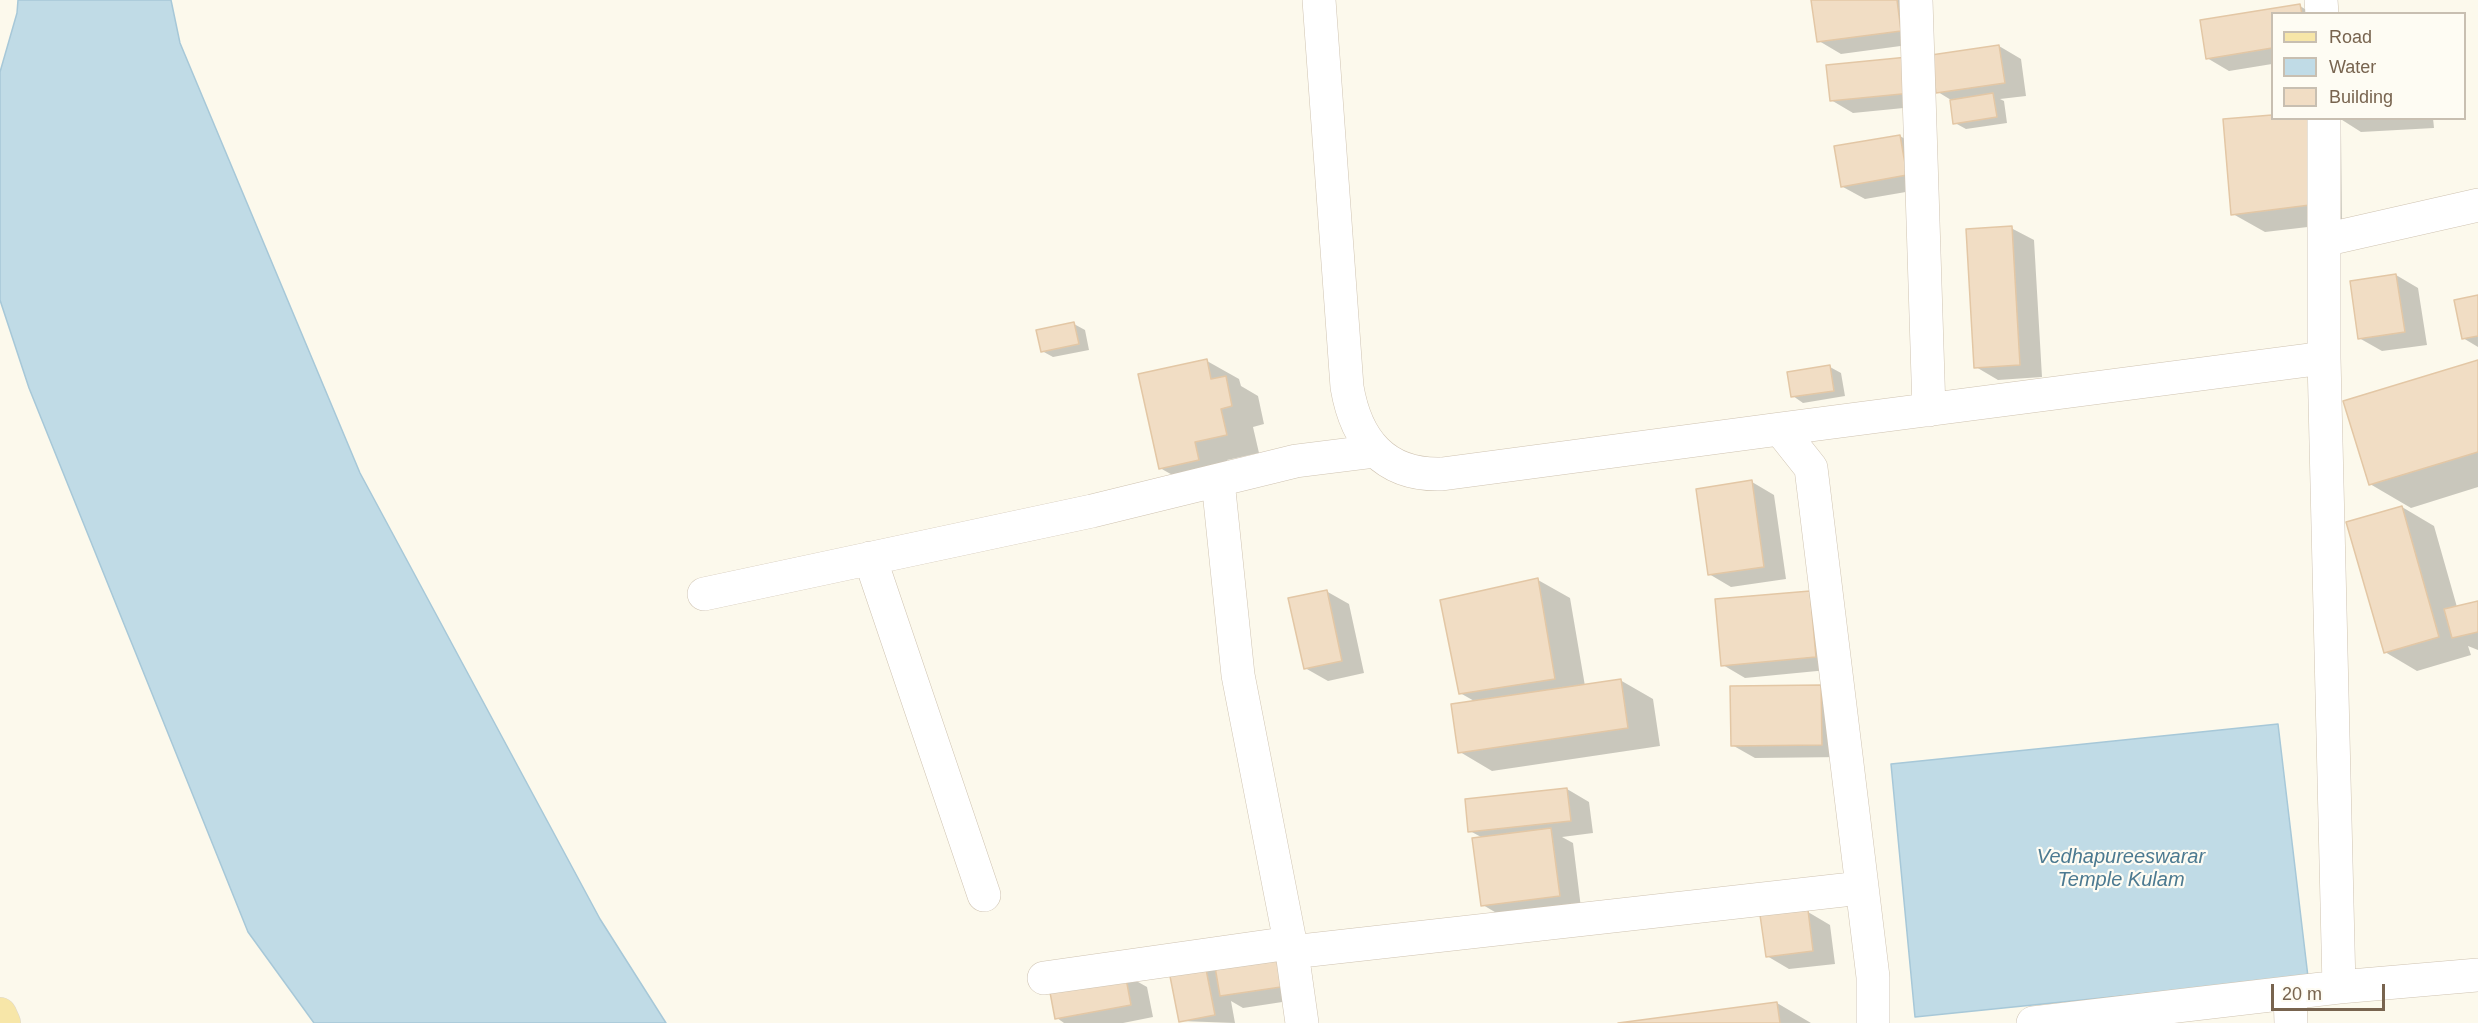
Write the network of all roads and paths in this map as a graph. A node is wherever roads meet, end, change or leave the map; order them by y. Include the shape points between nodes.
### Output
1 (1319, 0) edge
2 (1916, 0) edge
3 (2324, 120) edge
4 (2478, 205) edge
5 (2324, 240) junction
6 (2324, 358) junction
7 (1929, 410) junction
8 (1780, 429) junction
9 (1376, 451) junction
10 (1218, 482) junction
11 (870, 558) junction
12 (704, 594) dead end
13 (1862, 888) junction
14 (984, 895) dead end
15 (1291, 948) junction
16 (2478, 975) edge
17 (1044, 978) dead end
18 (2339, 987) junction
19 (2290, 1008) edge
20 (0, 1014) edge
21 (4, 1023) edge
22 (1302, 1023) edge
23 (1873, 1023) edge
24 (2033, 1023) edge

1 - 9 street via 1347,387 1357,424
2 - 7 street
3 - 5 street
4 - 5 street
5 - 6 street
6 - 7 street
6 - 18 street
7 - 8 street
8 - 9 street via 1442,474 1408,471
8 - 13 street via 1811,468
9 - 10 street via 1296,461
10 - 11 street
10 - 15 street via 1238,675
11 - 12 street
11 - 14 street
13 - 15 street
13 - 23 street via 1873,977
15 - 17 street
15 - 22 street
16 - 18 street
18 - 19 street
19 - 24 street
20 - 21 main road

